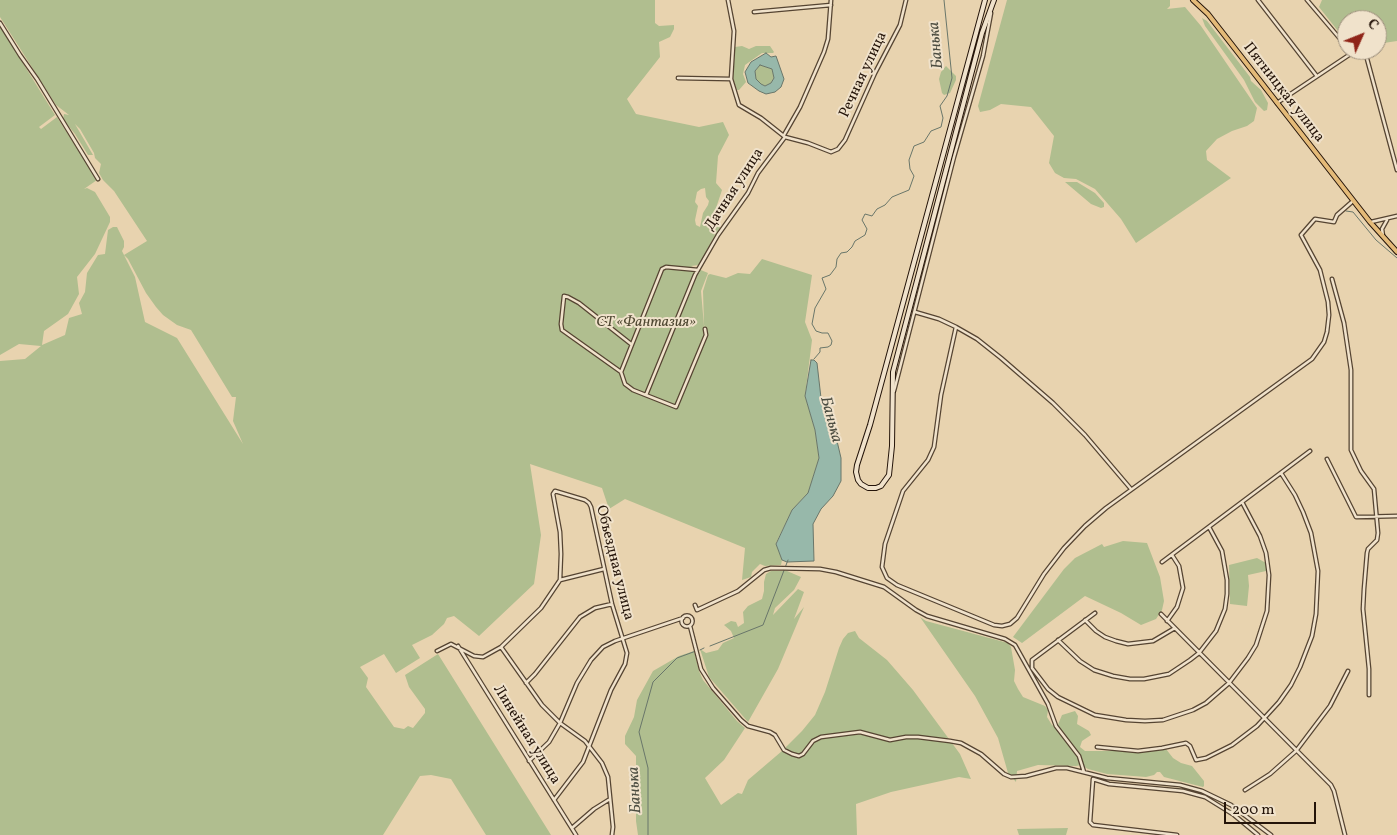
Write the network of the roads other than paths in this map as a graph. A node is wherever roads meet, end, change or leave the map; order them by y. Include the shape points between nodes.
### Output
1 (728, 0) edge
2 (831, 0) edge
3 (906, 0) edge
4 (985, 0) edge
5 (1194, 0) edge
6 (1199, 0) edge
7 (1258, 0) edge
8 (1307, 0) edge
9 (994, 1) edge
10 (831, 5) junction
11 (754, 12) dead end
12 (1208, 14) junction
13 (0, 23) edge
14 (1337, 36) edge
15 (1337, 59) edge
16 (1367, 60) edge
17 (1316, 75) junction
18 (678, 78) dead end
19 (732, 79) junction
20 (1277, 103) junction
21 (784, 136) junction
22 (1397, 170) edge
23 (98, 179) dead end
24 (1354, 201) junction
25 (1397, 216) edge
26 (1387, 220) junction
27 (1370, 222) junction
28 (1383, 238) junction
29 (1397, 252) edge
30 (698, 270) junction
31 (1332, 279) dead end
32 (914, 312) junction
33 (956, 327) junction
34 (705, 328) dead end
35 (632, 344) junction
36 (620, 372) junction
37 (646, 395) junction
38 (892, 407) junction
39 (1310, 451) dead end
40 (1326, 459) dead end
41 (1281, 473) junction
42 (1131, 488) junction
43 (1242, 502) junction
44 (1397, 516) edge
45 (1376, 517) junction
46 (1209, 527) junction
47 (1172, 555) junction
48 (1162, 562) dead end
49 (604, 569) junction
50 (560, 580) junction
51 (612, 604) junction
52 (695, 605) dead end
53 (1096, 613) dead end
54 (1161, 614) dead end
55 (683, 618) junction
56 (1085, 620) junction
57 (1167, 621) junction
58 (690, 626) junction
59 (1175, 628) junction
60 (622, 639) junction
61 (1058, 640) junction
62 (458, 646) junction
63 (501, 647) junction
64 (437, 651) dead end
65 (1199, 653) junction
66 (1348, 672) dead end
67 (1229, 682) junction
68 (526, 683) junction
69 (1369, 695) dead end
70 (1264, 719) junction
71 (560, 723) junction
72 (589, 745) junction
73 (1097, 747) dead end
74 (1296, 751) junction
75 (529, 760) junction
76 (1084, 772) junction
77 (1245, 790) dead end
78 (611, 798) junction
79 (554, 800) junction
80 (572, 828) junction
81 (576, 835) edge
82 (612, 835) edge
83 (1177, 835) edge
84 (1258, 835) edge
85 (1271, 835) edge
86 (1345, 835) edge

1 - 19 street via 734,31
2 - 10 street, Дачная улица
3 - 21 street, Речная улица via 900,25 838,149 831,152
4 - 38 street via 857,465 858,480 868,488 881,486 889,475
5 - 12 main road, Пятницкая улица
6 - 12 main road
7 - 17 street
8 - 14 street
9 - 32 street via 983,56
9 - 38 street via 977,52 896,360
10 - 11 street
10 - 21 street, Дачная улица via 824,52
12 - 20 main road, Пятницкая улица
13 - 23 street
15 - 17 street
16 - 22 street
17 - 20 street
18 - 19 street
19 - 21 street via 739,105
20 - 24 main road, Пятницкая улица
21 - 30 street, Дачная улица
24 - 27 main road, Пятницкая улица
24 - 42 street via 1337,215 1334,222 1315,219 1301,235 1320,270 1328,302 1329,324 1319,349 1304,365
25 - 26 street
26 - 27 street
26 - 28 street via 1382,230
27 - 28 main road, Пятницкая улица
28 - 29 main road, Пятницкая улица
30 - 35 street via 662,269
30 - 37 street, Дачная улица
31 - 45 street via 1344,324 1351,370 1351,450 1374,489
32 - 33 street
32 - 38 street via 898,370
33 - 42 street via 977,339 1053,403 1085,434
33 - 42 street via 934,447 904,491 882,554 882,567 887,578 994,625 1010,624 1064,548
34 - 37 street via 706,334 677,405 674,407
35 - 36 street
35 - 36 street via 579,303 564,296 562,330
36 - 37 street via 628,387
39 - 41 street
40 - 45 street via 1356,517
41 - 43 street
41 - 70 street via 1295,495 1311,533 1318,571 1318,593 1312,636 1300,667 1280,702
43 - 46 street
43 - 67 street via 1266,553 1269,595 1256,645
44 - 45 street
45 - 69 street via 1378,536 1368,549 1363,609
46 - 47 street
46 - 65 street via 1222,551 1227,594 1216,631
47 - 48 street
47 - 57 street via 1179,566 1183,588 1177,607
49 - 50 street
49 - 50 street, Объездная улица via 589,503 554,491 560,532
49 - 51 street, Объездная улица
50 - 63 street via 542,608
51 - 60 street, Объездная улица
51 - 68 street via 595,608 580,617
52 - 76 street via 697,610 738,591 770,568 820,569 884,587 927,616 989,633 1015,645 1048,704 1056,726 1079,756
53 - 56 street
54 - 57 street
55 - 58 street via 684,625
55 - 58 street via 692,618
55 - 60 street
56 - 59 street via 1104,637 1128,644 1153,641
56 - 61 street
57 - 59 street
58 - 76 street via 701,669 713,688 748,726 775,735 784,750 792,754 802,754 821,738 860,732 890,740 918,737 961,743 1011,777 1056,768
59 - 65 street
60 - 71 street via 603,647 591,660 569,699
60 - 72 street, Объездная улица via 627,658
61 - 65 street via 1094,670 1130,679 1169,674
61 - 67 street via 1034,658 1032,668 1058,697 1095,715 1126,720 1162,720 1206,703
62 - 63 street via 474,656 484,657
62 - 64 street via 451,644
62 - 75 street, Линейная улица
63 - 68 street
65 - 67 street
66 - 74 street via 1330,706
67 - 70 street
68 - 71 street
70 - 73 street via 1232,745 1198,760 1186,743 1138,751
70 - 74 street
71 - 72 street
71 - 75 street via 549,742
72 - 78 street via 608,777
72 - 79 street, Объездная улица via 577,772
74 - 77 street
74 - 86 street via 1331,785
75 - 79 street, Линейная улица
76 - 85 street via 1114,779 1180,784 1202,791 1231,805
78 - 80 street
78 - 82 street
79 - 80 street, Линейная улица
80 - 81 street, Линейная улица
83 - 84 street via 1093,825 1090,822 1093,779 1109,784 1183,791 1205,798 1234,815

